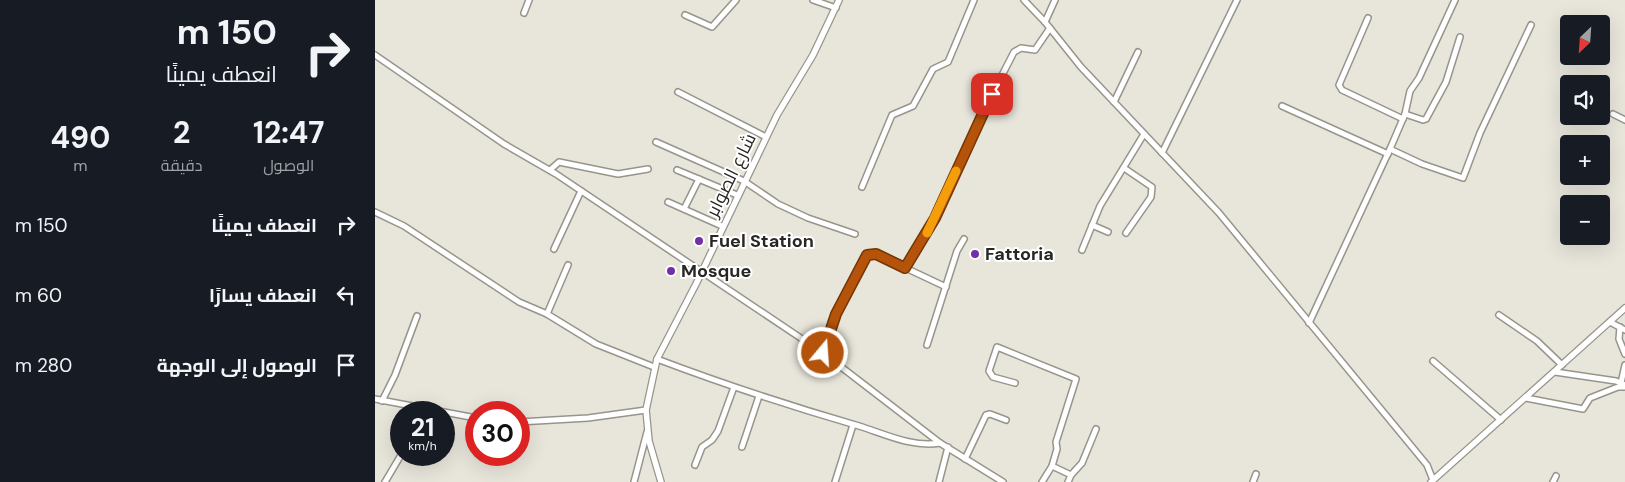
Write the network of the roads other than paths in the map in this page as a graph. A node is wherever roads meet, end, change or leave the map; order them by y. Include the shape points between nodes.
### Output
1 (529, 0) edge
2 (736, 0) edge
3 (813, 0) edge
4 (839, 0) edge
5 (974, 0) edge
6 (1024, 0) edge
7 (1055, 0) edge
8 (1237, 0) edge
9 (1455, 0) edge
10 (836, 8) junction
11 (524, 13) dead end
12 (685, 15) dead end
13 (1368, 18) dead end
14 (1045, 22) junction
15 (1531, 25) dead end
16 (1050, 28) junction
17 (1460, 38) dead end
18 (1138, 52) dead end
19 (375, 55) edge
20 (678, 92) dead end
21 (1114, 102) junction
22 (1282, 106) dead end
23 (1613, 114) dead end
24 (1404, 116) junction
25 (1625, 120) edge
26 (1144, 134) junction
27 (766, 137) junction
28 (656, 142) dead end
29 (1389, 151) junction
30 (1162, 153) junction
31 (1124, 168) junction
32 (648, 169) dead end
33 (550, 170) junction
34 (677, 170) dead end
35 (699, 179) junction
36 (744, 181) junction
37 (862, 187) dead end
38 (581, 192) junction
39 (737, 195) junction
40 (668, 202) dead end
41 (684, 209) junction
42 (375, 212) edge
43 (722, 226) junction
44 (1091, 226) junction
45 (1108, 232) dead end
46 (1126, 233) dead end
47 (855, 234) dead end
48 (964, 239) dead end
49 (554, 249) dead end
50 (1082, 250) dead end
51 (568, 265) dead end
52 (905, 268) junction
53 (701, 273) junction
54 (946, 287) junction
55 (1625, 308) edge
56 (547, 314) junction
57 (1499, 315) dead end
58 (417, 316) dead end
59 (1609, 322) junction
60 (1309, 323) junction
61 (1623, 329) edge
62 (927, 345) dead end
63 (823, 353) junction
64 (1625, 354) edge
65 (657, 359) junction
66 (1433, 361) dead end
67 (1562, 365) junction
68 (1625, 365) edge
69 (654, 367) junction
70 (1555, 372) junction
71 (1015, 383) dead end
72 (1624, 385) edge
73 (734, 388) junction
74 (759, 396) junction
75 (1526, 398) junction
76 (375, 400) edge
77 (382, 401) junction
78 (390, 403) edge
79 (646, 410) junction
80 (1006, 420) dead end
81 (1501, 420) junction
82 (530, 421) edge
83 (853, 425) junction
84 (1096, 429) dead end
85 (647, 431) junction
86 (940, 443) junction
87 (742, 446) dead end
88 (948, 447) junction
89 (965, 459) junction
90 (695, 465) dead end
91 (394, 466) edge
92 (1052, 466) junction
93 (1257, 474) dead end
94 (1071, 475) junction
95 (1556, 476) dead end
96 (1432, 481) edge
97 (385, 482) edge
98 (634, 482) edge
99 (661, 482) edge
100 (835, 482) edge
101 (939, 482) edge
102 (1003, 482) edge
103 (1042, 482) edge
104 (1068, 482) edge
105 (1253, 482) edge
106 (1553, 482) edge

1 - 11 street
2 - 12 street via 712,27
3 - 10 street
4 - 10 street, شارع الصوابر
5 - 37 street via 948,62 933,69 913,106 892,115
6 - 14 street
7 - 14 street
8 - 30 street
9 - 24 street via 1410,91
10 - 27 street, شارع الصوابر
13 - 24 street via 1339,86
14 - 16 street
15 - 29 street via 1463,178
16 - 21 street
16 - 52 street via 1035,50 1021,48 1014,52 935,218
17 - 24 street via 1443,89 1426,119
18 - 21 street
19 - 33 street via 504,144
20 - 27 street
21 - 26 street
22 - 29 street
23 - 25 street
24 - 29 street
26 - 30 street
26 - 31 street
27 - 36 street, شارع الصوابر
28 - 36 street
29 - 60 street
30 - 60 street via 1219,213
31 - 44 street
31 - 46 street via 1152,187 1151,197
32 - 33 street via 618,174 559,162
33 - 38 street
34 - 35 street
35 - 39 street
35 - 41 street
36 - 39 street, شارع الصوابر
36 - 47 street via 785,208
38 - 49 street
38 - 53 street
39 - 43 street, شارع الصوابر
40 - 41 street
41 - 43 street
42 - 56 street via 404,226 519,302
43 - 53 street, شارع الصوابر
44 - 45 street
44 - 50 street
48 - 54 street
51 - 56 street
52 - 54 street
52 - 63 street via 876,254 867,255 836,314
53 - 63 street
53 - 65 street, شارع الصوابر
54 - 62 street
55 - 59 street
56 - 69 street via 596,344
57 - 67 street via 1537,341
58 - 77 street
59 - 61 street
59 - 67 street
60 - 96 street via 1427,465
61 - 64 street via 1619,339
63 - 86 street
65 - 69 street, شارع الصوابر
65 - 73 street
66 - 81 street
67 - 70 street
68 - 72 street
69 - 79 street, شارع الصوابر
70 - 72 street
70 - 75 street
71 - 92 street via 993,377 989,371 997,347 1076,378
72 - 75 street via 1590,398 1583,409
73 - 74 street
73 - 90 street via 718,431 702,447
74 - 83 street
74 - 87 street
75 - 81 street
76 - 77 street
77 - 78 street
79 - 82 street
79 - 85 street, شارع الصوابر
80 - 89 street via 986,415
81 - 96 street
83 - 86 street via 923,445
83 - 100 street
84 - 94 street via 1082,463
85 - 98 street
85 - 99 street, شارع الصوابر
86 - 88 street
88 - 89 street
88 - 101 street
89 - 102 street
91 - 97 street
92 - 94 street
92 - 103 street
93 - 105 street
94 - 104 street
95 - 106 street

